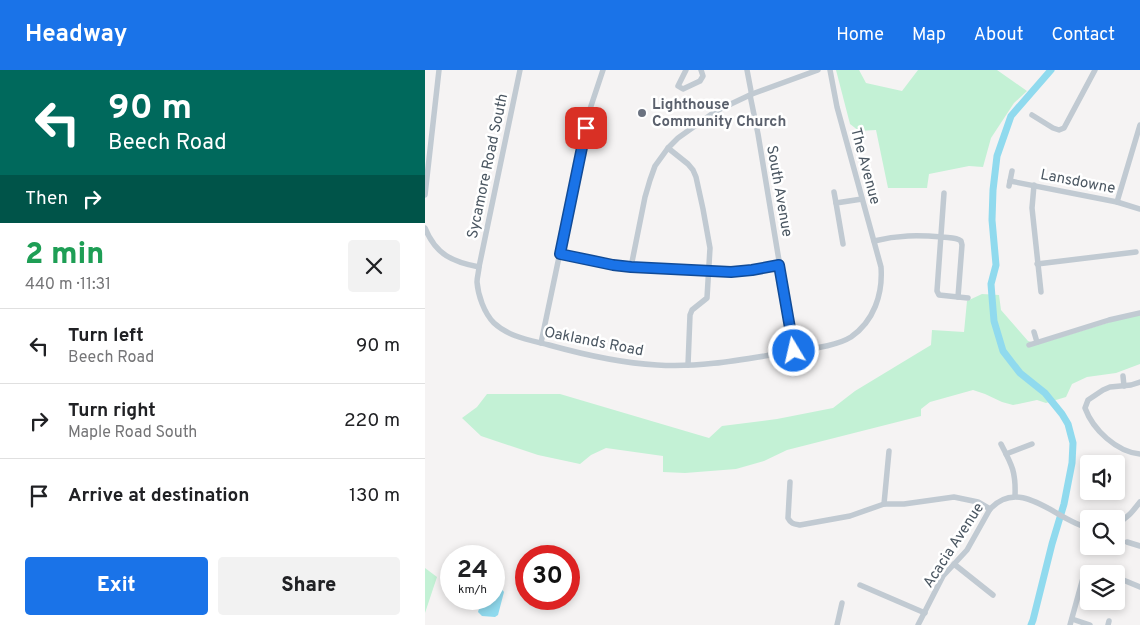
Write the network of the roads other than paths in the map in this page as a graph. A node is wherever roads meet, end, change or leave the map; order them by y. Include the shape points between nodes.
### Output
1 (439, 70) edge
2 (520, 70) edge
3 (603, 70) edge
4 (685, 70) edge
5 (701, 70) edge
6 (747, 70) edge
7 (818, 70) edge
8 (830, 70) edge
9 (1095, 70) edge
10 (751, 94) junction
11 (1032, 115) dead end
12 (1140, 125) edge
13 (668, 148) junction
14 (1013, 172) dead end
15 (1034, 185) junction
16 (834, 192) dead end
17 (945, 193) dead end
18 (425, 195) edge
19 (862, 199) junction
20 (1117, 202) junction
21 (836, 203) junction
22 (1140, 209) edge
23 (425, 228) edge
24 (941, 237) junction
25 (874, 241) junction
26 (843, 244) dead end
27 (1136, 252) dead end
28 (560, 254) junction
29 (1037, 264) junction
30 (779, 265) junction
31 (479, 267) junction
32 (631, 267) junction
33 (881, 267) joint
34 (709, 271) junction
35 (1041, 292) dead end
36 (958, 297) junction
37 (968, 298) dead end
38 (1140, 313) edge
39 (1034, 332) dead end
40 (1037, 342) junction
41 (541, 343) junction
42 (1029, 344) dead end
43 (794, 351) junction
44 (688, 365) junction
45 (1123, 376) dead end
46 (1140, 382) edge
47 (1124, 386) junction
48 (1001, 444) dead end
49 (1032, 444) dead end
50 (889, 451) dead end
51 (1006, 454) junction
52 (1140, 454) edge
53 (790, 482) dead end
54 (1015, 496) junction
55 (1140, 502) edge
56 (884, 504) junction
57 (991, 509) junction
58 (1125, 518) edge
59 (1080, 525) edge
60 (1127, 542) dead end
61 (1140, 546) edge
62 (954, 564) junction
63 (1125, 581) edge
64 (860, 585) dead end
65 (1140, 587) edge
66 (1080, 589) edge
67 (993, 595) dead end
68 (842, 604) dead end
69 (925, 613) junction
70 (1071, 622) edge
71 (837, 625) edge
72 (918, 625) edge
73 (1090, 625) edge

1 - 18 street
2 - 31 street, Sycamore Road South
3 - 28 street via 590,109
4 - 5 street via 678,86 683,89 700,81 703,76
6 - 10 street, South Avenue
7 - 10 street
8 - 19 street, The Avenue
9 - 11 street via 1064,128 1053,128
10 - 13 street via 716,111
10 - 30 street, South Avenue
12 - 20 street
13 - 32 street via 655,166 650,180
13 - 34 street via 688,164 696,177 710,248
14 - 15 street, Lansdowne via 1010,184
15 - 20 street, Lansdowne
15 - 29 street via 1032,208
16 - 21 street
17 - 24 street
19 - 21 street
19 - 25 street, The Avenue
20 - 22 street, Lansdowne
21 - 26 street
23 - 31 street via 447,257
24 - 25 street via 918,235
24 - 36 street via 961,241
24 - 36 street via 937,291 939,295
25 - 33 street, The Avenue
27 - 29 street
28 - 32 street
28 - 41 street
29 - 35 street
30 - 34 street via 752,270
30 - 43 street, South Avenue
31 - 41 street, Oaklands Road via 480,298 493,322 516,337
32 - 34 street
33 - 43 street, Oaklands Road via 879,296 870,316 857,332 842,341
34 - 44 street via 707,298 690,315
36 - 37 street
38 - 40 street
39 - 40 street
40 - 42 street
41 - 44 street, Oaklands Road via 610,360
43 - 44 street, Oaklands Road
45 - 47 street
46 - 47 street
47 - 52 street via 1103,390 1088,400 1085,408 1107,439 1130,453
48 - 51 street
49 - 51 street
50 - 56 street
51 - 54 street via 1015,475
53 - 56 street via 787,518 794,524 850,516
54 - 57 street, Acacia Avenue via 1003,498
54 - 59 street via 1033,501
55 - 58 street
56 - 57 street via 958,497
57 - 62 street, Acacia Avenue via 967,550
60 - 61 street
62 - 67 street
62 - 69 street, Acacia Avenue via 943,576
63 - 65 street
64 - 69 street
66 - 70 street
68 - 71 street
69 - 72 street, Acacia Avenue
70 - 73 street

